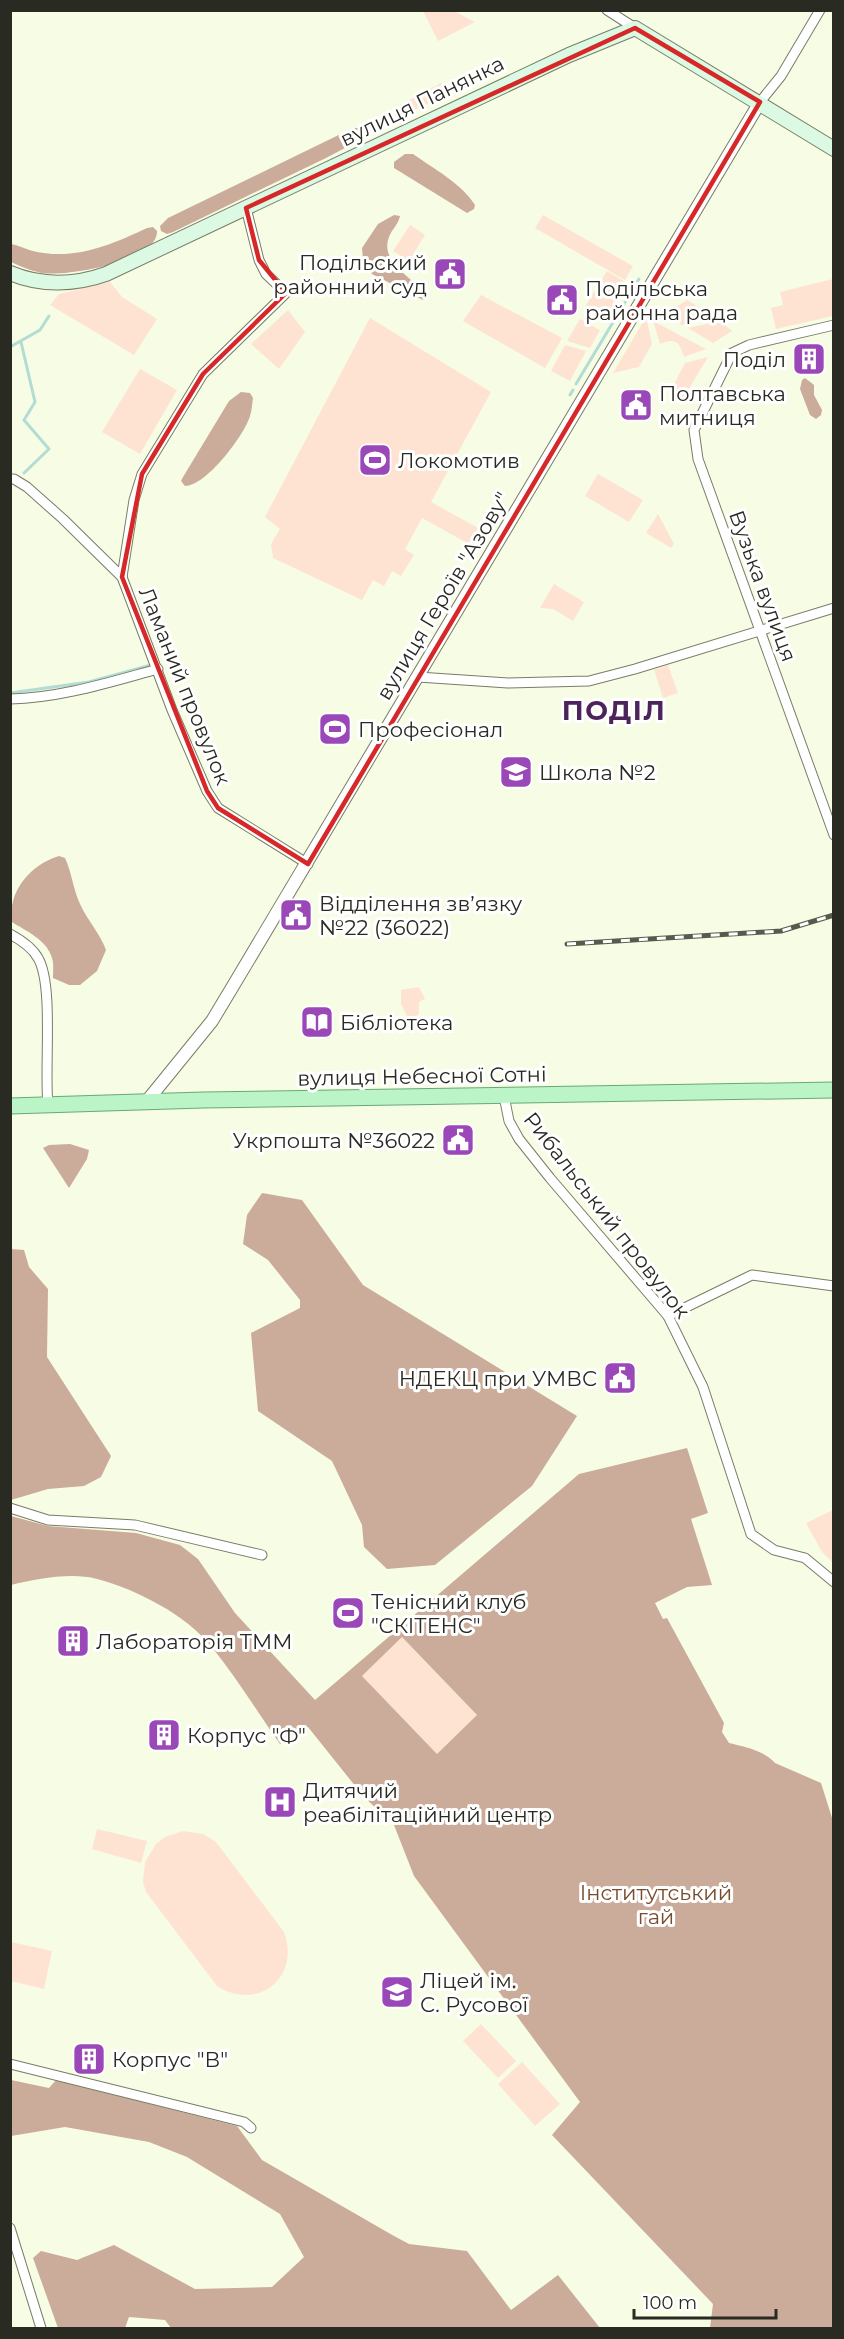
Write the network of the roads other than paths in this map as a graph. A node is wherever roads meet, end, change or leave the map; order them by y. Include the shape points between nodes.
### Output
1 (608, 10) edge
2 (820, 10) edge
3 (634, 28) junction
4 (760, 102) junction
5 (834, 149) edge
6 (246, 208) junction
7 (10, 273) edge
8 (834, 325) edge
9 (10, 479) edge
10 (122, 578) junction
11 (834, 608) edge
12 (760, 631) junction
13 (158, 669) junction
14 (418, 677) junction
15 (10, 699) edge
16 (834, 835) edge
17 (308, 864) junction
18 (10, 934) edge
19 (834, 1090) edge
20 (504, 1096) junction
21 (147, 1101) junction
22 (48, 1105) junction
23 (10, 1106) edge
24 (834, 1286) edge
25 (668, 1316) junction
26 (10, 1508) edge
27 (262, 1555) dead end
28 (834, 1582) edge
29 (10, 2064) edge
30 (251, 2128) dead end
31 (10, 2228) edge
32 (41, 2328) edge

1 - 3 street
2 - 4 street
3 - 4 main road
3 - 6 main road, вулиця Панянка via 561,58
4 - 5 main road
4 - 14 street, вулиця Героїв "Азову"
6 - 7 main road, вулиця Панянка via 96,278 56,283
6 - 10 street, Ламаний провулок via 259,260 266,274 286,293 203,374 142,474
8 - 12 street, Вузька вулиця via 732,352 694,430 698,459
9 - 10 street, Ламаний провулок via 34,494
10 - 13 street, Ламаний провулок
11 - 12 street
12 - 14 street via 589,681 507,683
12 - 16 street, Вузька вулиця
13 - 15 street via 33,699
13 - 17 street, Ламаний провулок via 172,710 218,808
14 - 17 street, вулиця Героїв "Азову"
17 - 21 street, вулиця Героїв "Азову" via 212,1021
18 - 22 street via 33,951 42,968
19 - 20 main road, вулиця Небесної Сотні
20 - 21 main road, вулиця Небесної Сотні
20 - 25 street, Рибальський провулок via 509,1121 519,1139
21 - 22 main road, вулиця Небесної Сотні
22 - 23 main road, вулиця Небесної Сотні
24 - 25 street via 752,1275
25 - 28 street, Рибальський провулок via 703,1387 751,1534 774,1550 805,1558
26 - 27 street via 48,1520 135,1525
29 - 30 street via 244,2122
31 - 32 street

